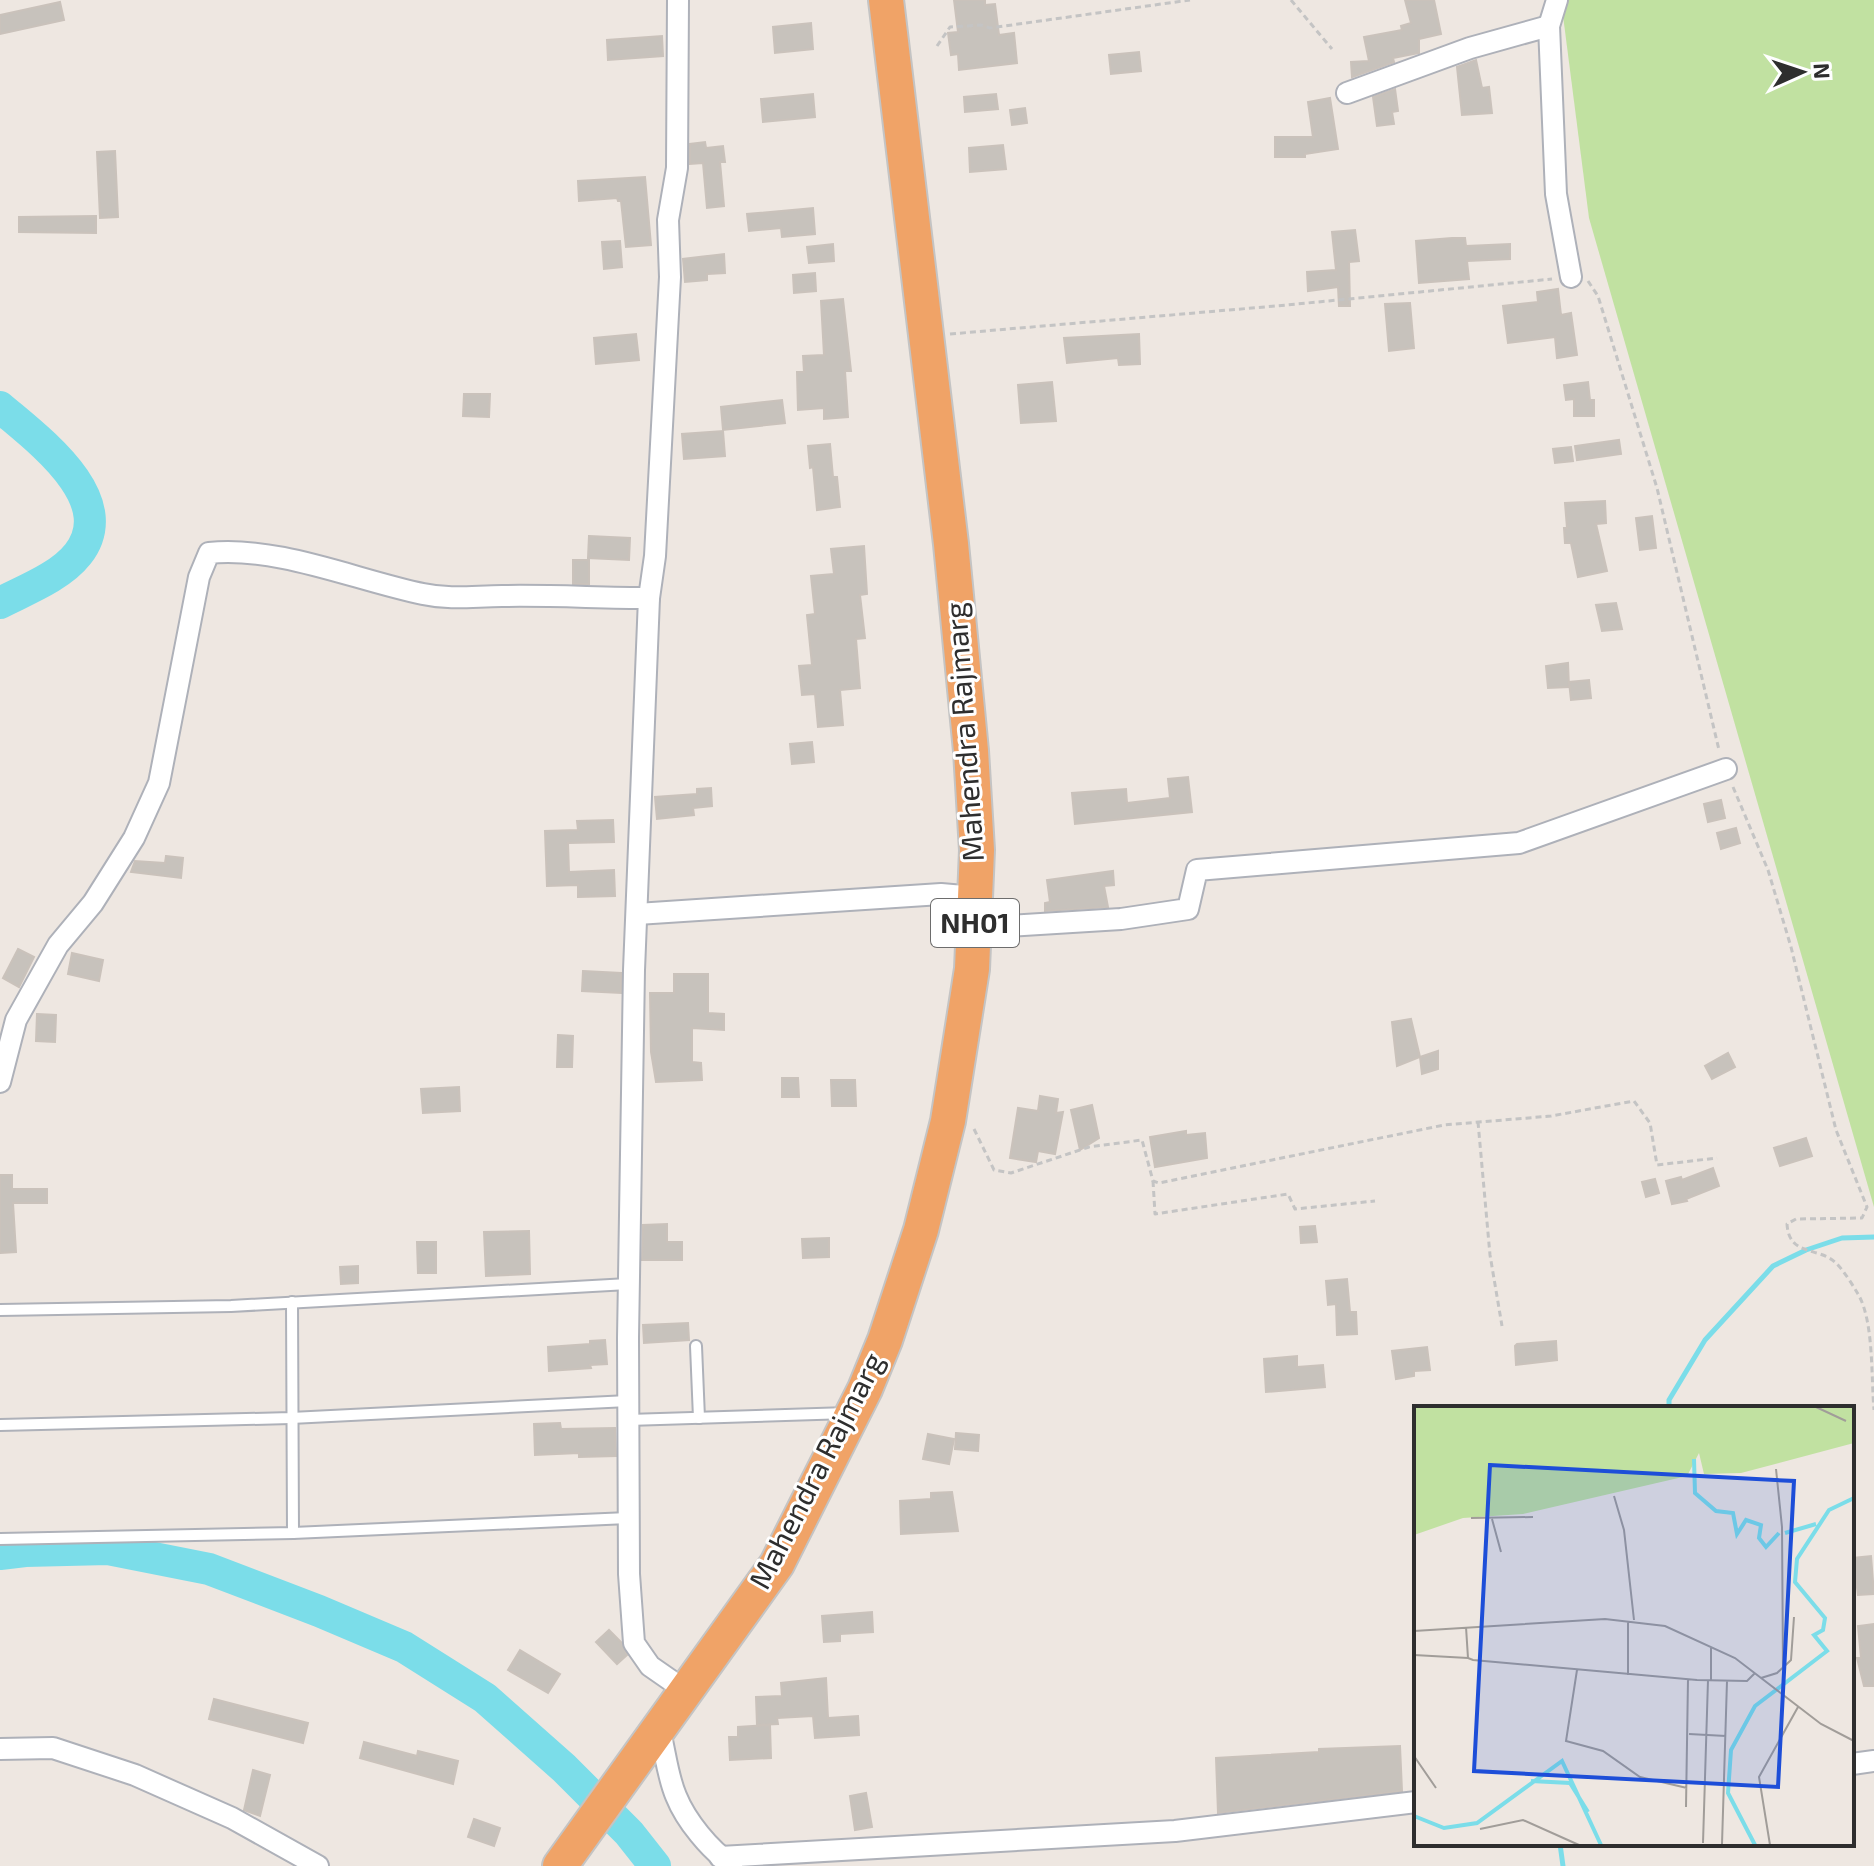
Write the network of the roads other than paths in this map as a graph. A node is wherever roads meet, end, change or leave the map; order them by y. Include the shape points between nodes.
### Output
1 (678, 0) edge
2 (886, 0) edge
3 (1557, 0) edge
4 (1549, 26) junction
5 (1347, 93) dead end
6 (1571, 277) road end
7 (649, 598) junction
8 (1726, 769) road end
9 (975, 912) junction
10 (637, 914) junction
11 (0, 1082) edge
12 (628, 1284) junction
13 (292, 1302) junction
14 (0, 1310) edge
15 (696, 1346) dead end
16 (628, 1410) junction
17 (854, 1412) junction
18 (291, 1418) junction
19 (699, 1418) junction
20 (0, 1425) edge
21 (628, 1518) junction
22 (293, 1533) junction
23 (0, 1539) edge
24 (686, 1691) junction
25 (659, 1728) junction
26 (0, 1749) edge
27 (1874, 1761) edge
28 (1854, 1764) edge
29 (1414, 1802) edge
30 (565, 1859) edge
31 (727, 1862) edge
32 (318, 1866) edge

1 - 7 street via 677,168 668,220 670,277
2 - 9 highway, Mahendra Rajmarg / NH01 via 971,751
3 - 4 street
4 - 5 street
4 - 6 street via 1556,194
7 - 10 street
7 - 11 street via 469,600 425,595 278,558 209,553 199,577 159,783 134,838 93,903 58,945 16,1020
8 - 9 street via 1519,843 1197,870 1188,909 1121,919
9 - 10 street via 941,894
9 - 17 highway, Mahendra Rajmarg / NH01 via 967,1000 936,1176 885,1340
10 - 12 street
12 - 13 lane
12 - 16 street
13 - 14 lane
13 - 18 lane
15 - 19 lane
16 - 18 lane
16 - 19 lane
16 - 21 street
17 - 19 lane
17 - 24 highway, Mahendra Rajmarg / NH01 via 777,1564
18 - 20 lane
18 - 22 lane
21 - 22 lane
21 - 24 street via 634,1643 650,1666
22 - 23 lane
24 - 25 highway, Mahendra Rajmarg / NH01
25 - 30 highway, Mahendra Rajmarg / NH01
25 - 31 street via 676,1796
26 - 32 street via 53,1748 135,1775 232,1818
27 - 28 street
29 - 31 street via 1175,1831

